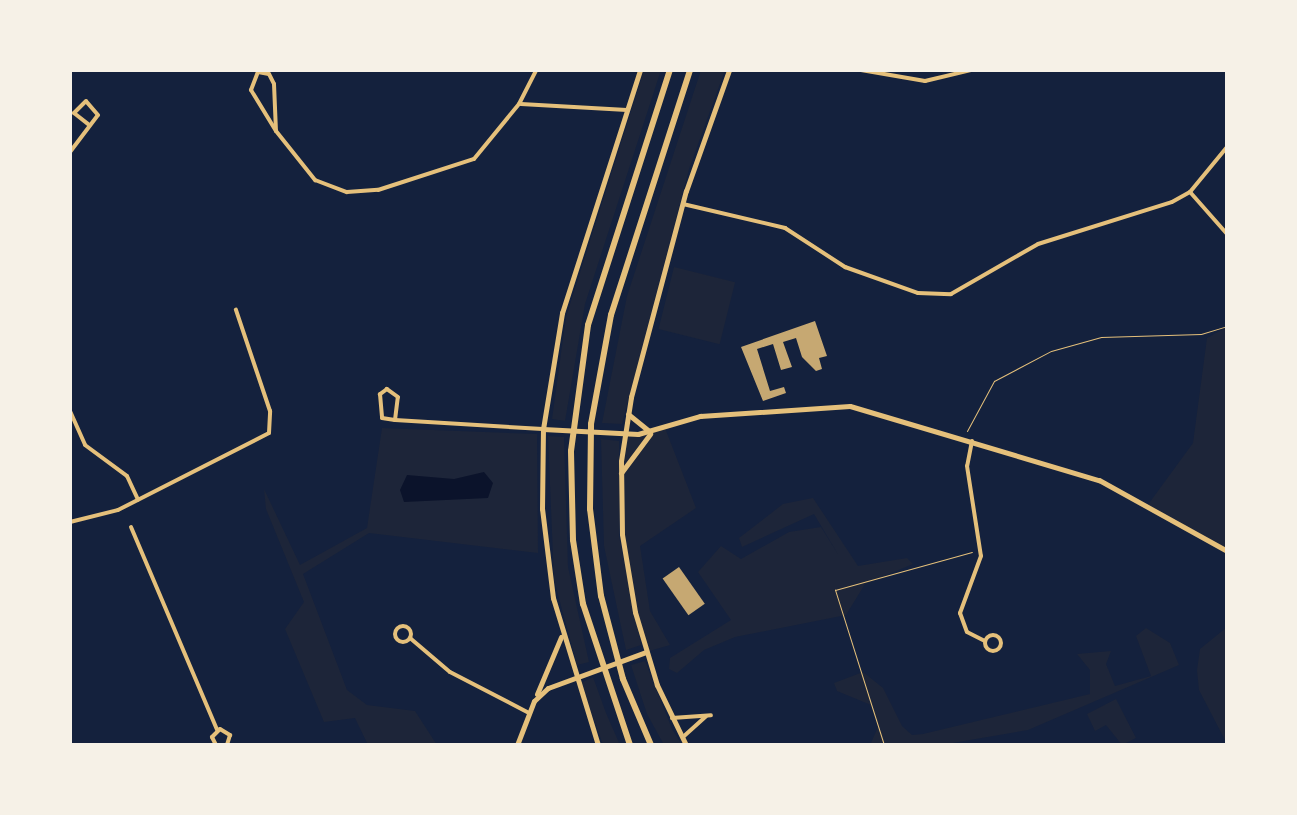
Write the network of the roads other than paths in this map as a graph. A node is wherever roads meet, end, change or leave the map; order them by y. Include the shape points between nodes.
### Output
1 (536, 70) edge
2 (640, 70) edge
3 (670, 70) edge
4 (690, 70) edge
5 (729, 70) edge
6 (861, 70) edge
7 (972, 70) edge
8 (520, 104) junction
9 (626, 110) junction
10 (88, 124) junction
11 (276, 130) junction
12 (1227, 147) edge
13 (70, 152) edge
14 (1190, 192) junction
15 (682, 204) junction
16 (1227, 234) edge
17 (236, 310) dead end
18 (70, 410) edge
19 (627, 412) junction
20 (395, 420) junction
21 (543, 428) junction
22 (652, 432) junction
23 (623, 434) junction
24 (972, 441) junction
25 (620, 476) junction
26 (138, 500) junction
27 (70, 522) edge
28 (131, 527) dead end
29 (1227, 551) edge
30 (561, 637) junction
31 (410, 638) dead end
32 (985, 640) dead end
33 (646, 652) junction
34 (572, 676) junction
35 (534, 700) junction
36 (528, 713) junction
37 (672, 718) junction
38 (217, 730) junction
39 (682, 738) junction
40 (216, 745) edge
41 (227, 745) edge
42 (517, 745) edge
43 (598, 745) edge
44 (630, 745) edge
45 (651, 745) edge
46 (686, 745) edge

1 - 8 street
2 - 9 main road
3 - 44 highway via 588,324 570,451 578,583 600,668
4 - 45 highway via 611,314 591,424 590,509 601,596 620,669
5 - 15 main road
6 - 7 street via 925,81
8 - 9 street
8 - 11 street via 467,164 367,192 315,180
9 - 21 main road via 562,313
10 - 10 street via 98,112 86,101 74,113
10 - 13 street
11 - 11 street via 274,84 258,72 250,78 251,90
12 - 14 street
14 - 15 street via 1038,244 950,294 930,295 838,264 785,228
14 - 16 street
15 - 19 main road
17 - 26 street via 271,430
18 - 26 street via 85,444 128,476
19 - 22 main road
19 - 23 main road
20 - 20 street via 382,418 380,394 387,390 398,397
20 - 21 street
21 - 23 main road
21 - 30 main road via 543,525
22 - 23 main road
22 - 24 main road via 700,416 834,404
22 - 25 main road
23 - 25 main road
24 - 29 main road via 1099,480
24 - 32 street via 967,466 980,550 960,612 967,632
25 - 33 main road via 626,564
26 - 27 street
28 - 38 street
30 - 34 main road
30 - 35 main road
31 - 36 street via 450,672
33 - 34 main road
33 - 37 main road
34 - 35 main road
34 - 43 main road
35 - 36 main road
36 - 42 main road
37 - 39 main road
37 - 39 street via 708,716
38 - 40 street
38 - 41 street via 228,732
39 - 46 main road

